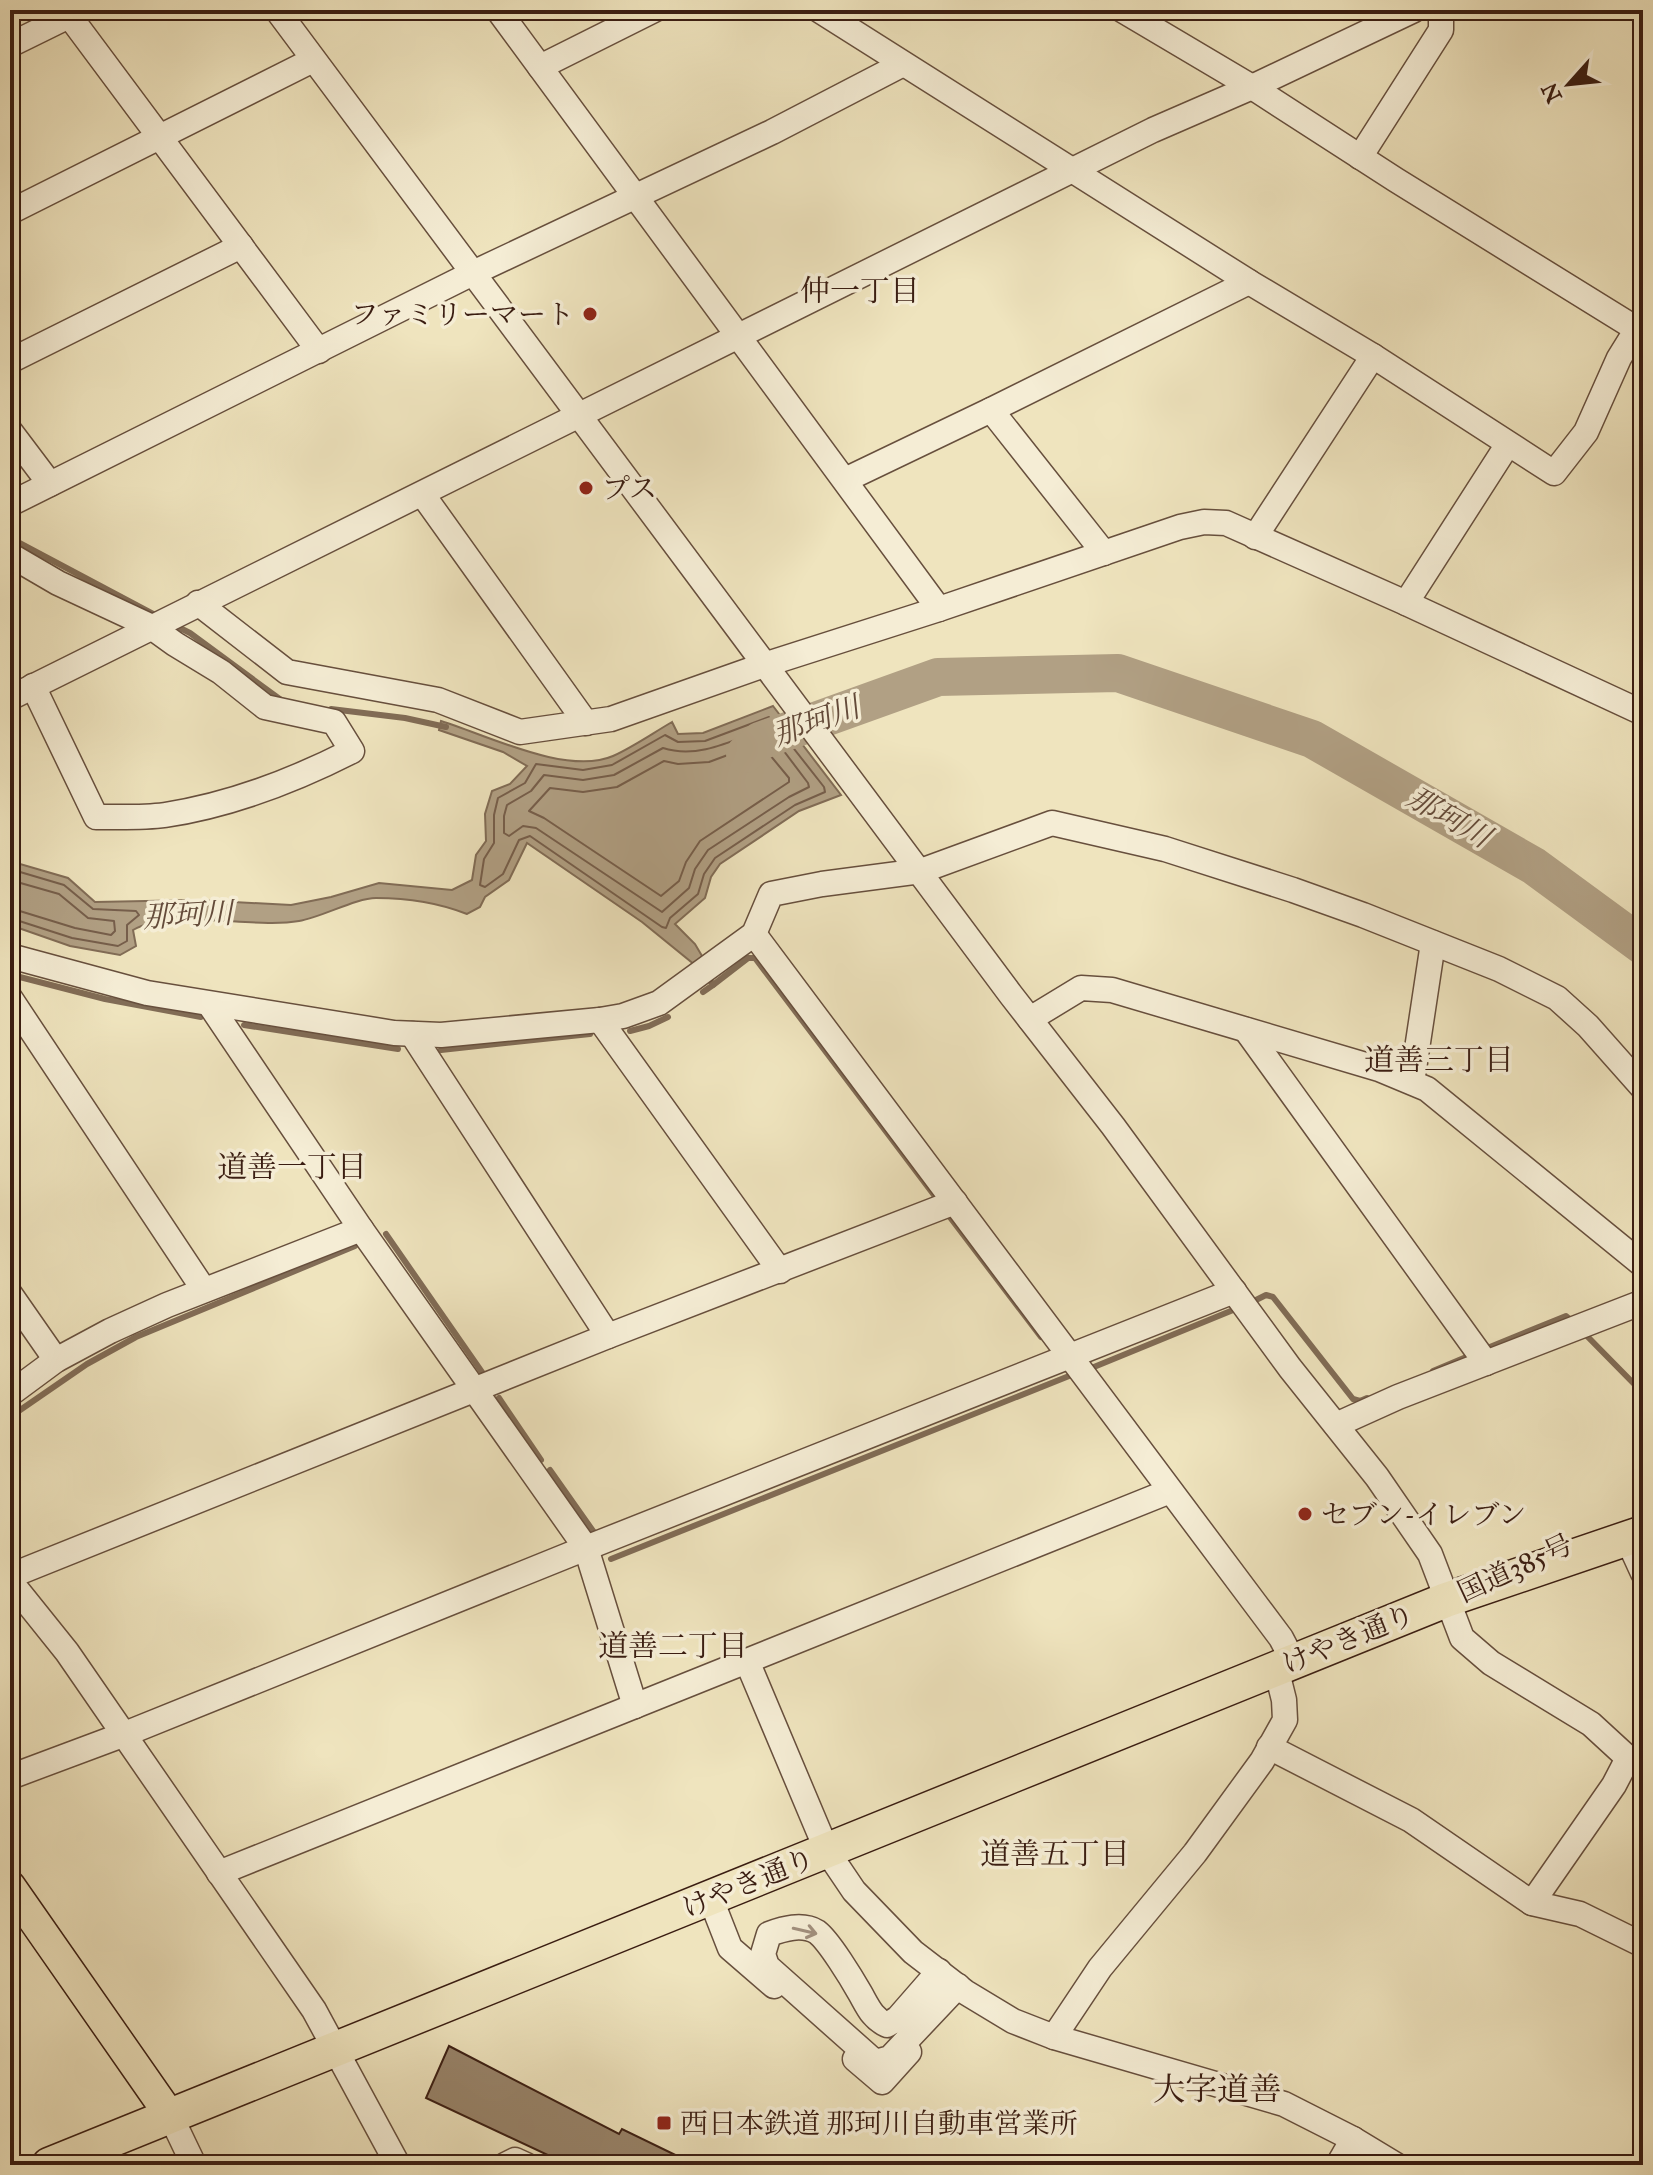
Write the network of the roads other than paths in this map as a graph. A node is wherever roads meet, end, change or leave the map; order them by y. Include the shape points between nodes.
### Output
1 (277, 10) edge
2 (498, 10) edge
3 (654, 10) edge
4 (819, 10) edge
5 (1122, 10) edge
6 (1414, 10) edge
7 (1441, 10) edge
8 (67, 13) edge
9 (10, 45) edge
10 (313, 60) junction
11 (903, 64) junction
12 (540, 67) junction
13 (1252, 87) junction
14 (160, 137) junction
15 (1360, 157) junction
16 (1073, 169) junction
17 (633, 196) junction
18 (10, 212) edge
19 (241, 246) junction
20 (473, 273) junction
21 (1249, 282) junction
22 (1640, 331) edge
23 (737, 337) junction
24 (319, 351) junction
25 (1373, 356) junction
26 (10, 361) edge
27 (991, 410) junction
28 (579, 417) junction
29 (10, 431) edge
30 (1508, 444) junction
31 (845, 480) junction
32 (50, 484) junction
33 (423, 495) junction
34 (10, 504) edge
35 (1255, 537) junction
36 (1104, 553) junction
37 (10, 555) edge
38 (1406, 603) junction
39 (188, 608) junction
40 (939, 609) junction
41 (151, 626) junction
42 (769, 671) junction
43 (33, 686) junction
44 (10, 698) edge
45 (1643, 713) edge
46 (586, 723) junction
47 (917, 866) junction
48 (754, 934) junction
49 (1433, 943) junction
50 (10, 956) edge
51 (10, 998) edge
52 (210, 1005) junction
53 (1030, 1019) junction
54 (600, 1020) junction
55 (1246, 1030) junction
56 (412, 1034) junction
57 (1412, 1082) junction
58 (1643, 1088) edge
59 (955, 1202) junction
60 (361, 1229) junction
61 (1643, 1265) edge
62 (780, 1271) junction
63 (204, 1290) junction
64 (1234, 1291) junction
65 (10, 1294) edge
66 (1643, 1302) edge
67 (608, 1336) junction
68 (1070, 1356) junction
69 (56, 1360) junction
70 (1486, 1363) junction
71 (475, 1391) junction
72 (10, 1394) edge
73 (1336, 1425) junction
74 (1170, 1491) junction
75 (1638, 1527) edge
76 (586, 1548) junction
77 (1643, 1573) edge
78 (10, 1579) edge
79 (1446, 1600) junction
80 (747, 1661) junction
81 (1285, 1664) junction
82 (635, 1706) junction
83 (125, 1734) junction
84 (1269, 1747) junction
85 (1638, 1756) edge
86 (10, 1777) edge
87 (827, 1851) junction
88 (219, 1873) junction
89 (10, 1886) edge
90 (710, 1897) junction
91 (1532, 1903) junction
92 (1643, 1945) edge
93 (730, 1948) junction
94 (765, 1960) junction
95 (954, 1983) junction
96 (781, 1992) junction
97 (1054, 2037) junction
98 (333, 2050) junction
99 (171, 2117) junction
100 (1353, 2139) junction
101 (49, 2165) edge
102 (194, 2165) edge
103 (398, 2165) edge
104 (505, 2165) edge
105 (526, 2165) edge
106 (1338, 2165) edge
107 (1396, 2165) edge

1 - 10 street
2 - 12 street
3 - 12 street
4 - 11 street
5 - 13 street
6 - 13 street
7 - 15 street via 1441,30
8 - 9 street
8 - 14 street
10 - 14 street
10 - 20 street
11 - 16 street
11 - 17 street
12 - 17 street
13 - 15 street
13 - 16 street
14 - 18 street
14 - 19 street
15 - 22 street
16 - 21 street
16 - 23 street
17 - 20 street
17 - 23 street
19 - 24 street
19 - 26 street
20 - 24 street
20 - 28 street
21 - 25 street
21 - 27 street
22 - 30 street via 1619,358 1586,432 1554,473
23 - 28 street
23 - 31 street
24 - 32 street
25 - 30 street
25 - 35 street
27 - 31 street
27 - 36 street
28 - 33 street
28 - 42 street
29 - 32 street
30 - 38 street
31 - 40 street
32 - 34 street
33 - 39 street
33 - 46 street
35 - 36 street via 1226,523 1204,522
35 - 38 street
36 - 40 street
37 - 41 street
38 - 45 street
39 - 41 street
39 - 46 street via 287,672 438,700 520,732
40 - 42 street
41 - 43 street
41 - 43 street via 265,707 334,722 352,751 248,795 163,815 96,817
42 - 46 street
42 - 47 street
43 - 44 street
47 - 48 street via 771,894
47 - 49 street via 1052,823 1165,849
47 - 53 street
48 - 54 street via 659,1003
48 - 59 street
49 - 57 street
49 - 58 street via 1557,998
50 - 52 street
51 - 63 street
52 - 56 street
52 - 60 street
53 - 55 street via 1081,988 1112,990
53 - 64 street
54 - 56 street
54 - 62 street
55 - 57 street
55 - 70 street
56 - 67 street
57 - 61 street
59 - 62 street
59 - 68 street
60 - 63 street
60 - 71 street
62 - 67 street
63 - 69 street
64 - 68 street
64 - 73 street
65 - 69 street
66 - 70 street
67 - 71 street
68 - 74 street
68 - 76 street
69 - 72 street
70 - 73 street
71 - 76 street
71 - 78 street
73 - 79 street via 1430,1554
74 - 80 street
74 - 81 street via 1281,1638
75 - 77 street
75 - 79 highway, 国道385号
76 - 82 street
76 - 83 street
78 - 83 street
79 - 81 highway, けやき通り
79 - 85 street via 1462,1638 1491,1663
80 - 82 street
80 - 87 street
81 - 84 street via 1285,1720
81 - 87 highway, けやき通り
82 - 88 street
83 - 86 street
83 - 88 street
84 - 91 street via 1411,1820
84 - 97 street via 1195,1853 1100,1968
85 - 91 street
87 - 90 highway, けやき通り
87 - 95 street via 854,1891 913,1952
88 - 98 street via 314,2010
89 - 99 main road
90 - 93 street
90 - 98 highway, けやき通り
91 - 92 street via 1580,1914
93 - 94 street
93 - 96 street
94 - 95 street via 875,2062 890,2058
94 -> 95 street via 769,1934 788,1928 818,1933 850,1974 875,2019 887,2025
94 - 96 street
95 - 96 street via 882,2082
95 - 97 street via 1013,2021
97 - 100 street via 1284,2104
98 - 99 highway, けやき通り
98 - 103 street
99 - 101 highway, けやき通り
99 - 102 street
100 - 106 street
100 - 107 street
104 - 105 street via 515,2160

